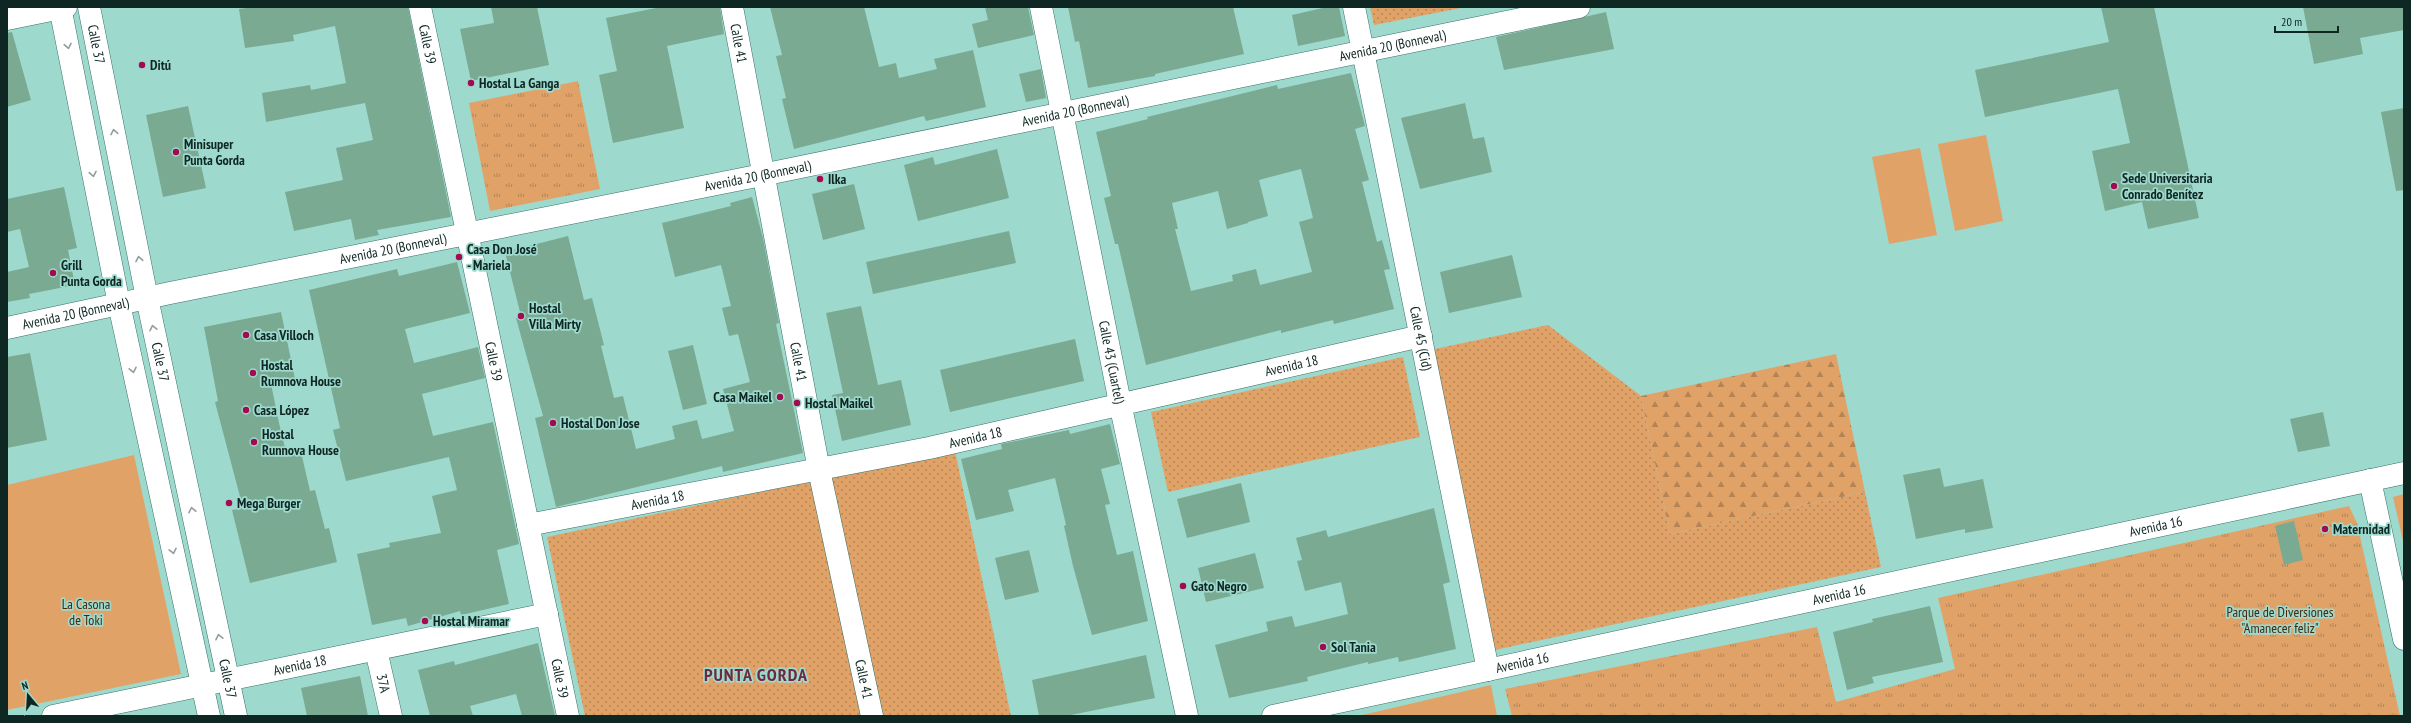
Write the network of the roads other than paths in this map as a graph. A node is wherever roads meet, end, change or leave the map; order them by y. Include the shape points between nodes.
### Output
1 (62, 7) edge
2 (89, 7) edge
3 (420, 7) edge
4 (732, 7) edge
5 (1041, 7) edge
6 (1354, 7) edge
7 (1579, 7) edge
8 (7, 19) edge
9 (1363, 51) junction
10 (1062, 112) junction
11 (762, 176) junction
12 (467, 233) junction
13 (147, 298) junction
14 (119, 304) junction
15 (7, 328) edge
16 (1421, 336) junction
17 (1120, 403) junction
18 (819, 470) junction
19 (2404, 472) edge
20 (2370, 480) junction
21 (528, 525) junction
22 (547, 614) junction
23 (2404, 639) edge
24 (376, 650) junction
25 (1488, 670) junction
26 (228, 680) junction
27 (202, 685) junction
28 (53, 716) edge
29 (209, 716) edge
30 (236, 716) edge
31 (391, 716) edge
32 (568, 716) edge
33 (872, 716) edge
34 (1187, 716) edge
35 (1273, 716) edge

1 - 8 street
1 -> 14 street, Calle 37
13 -> 2 street, Calle 37
3 - 12 street, Calle 39
4 - 11 street, Calle 41
5 - 10 street, Calle 43 (Cuartel)
6 - 9 street, Calle 45 (Cid)
7 - 9 street, Avenida 20 (Bonneval)
9 - 10 street, Avenida 20 (Bonneval)
9 - 16 street, Calle 45 (Cid)
10 - 11 street, Avenida 20 (Bonneval)
10 - 17 street, Calle 43 (Cuartel)
11 - 12 street, Avenida 20 (Bonneval)
11 - 18 street, Calle 41
12 - 13 street, Avenida 20 (Bonneval)
12 - 21 street, Calle 39
13 - 14 street, Avenida 20 (Bonneval)
26 -> 13 street, Calle 37
14 - 15 street, Avenida 20 (Bonneval)
14 -> 27 street, Calle 37
16 - 17 street, Avenida 18
16 - 25 street, Calle 45 (Cid)
17 - 18 street, Avenida 18 via 937,446
17 - 34 street, Calle 43 (Cuartel)
18 - 21 street, Avenida 18
18 - 33 street, Calle 41
19 - 20 street, Avenida 16
20 - 23 street
20 - 25 street, Avenida 16
21 - 22 street, Calle 39
22 - 24 street, Avenida 18
22 - 32 street, Calle 39
24 - 26 street, Avenida 18
24 - 31 street, 37A
25 - 35 street, Avenida 16
26 - 27 street, Avenida 18
26 - 30 street, Calle 37
27 - 28 street, Avenida 18
27 - 29 street, Calle 37

